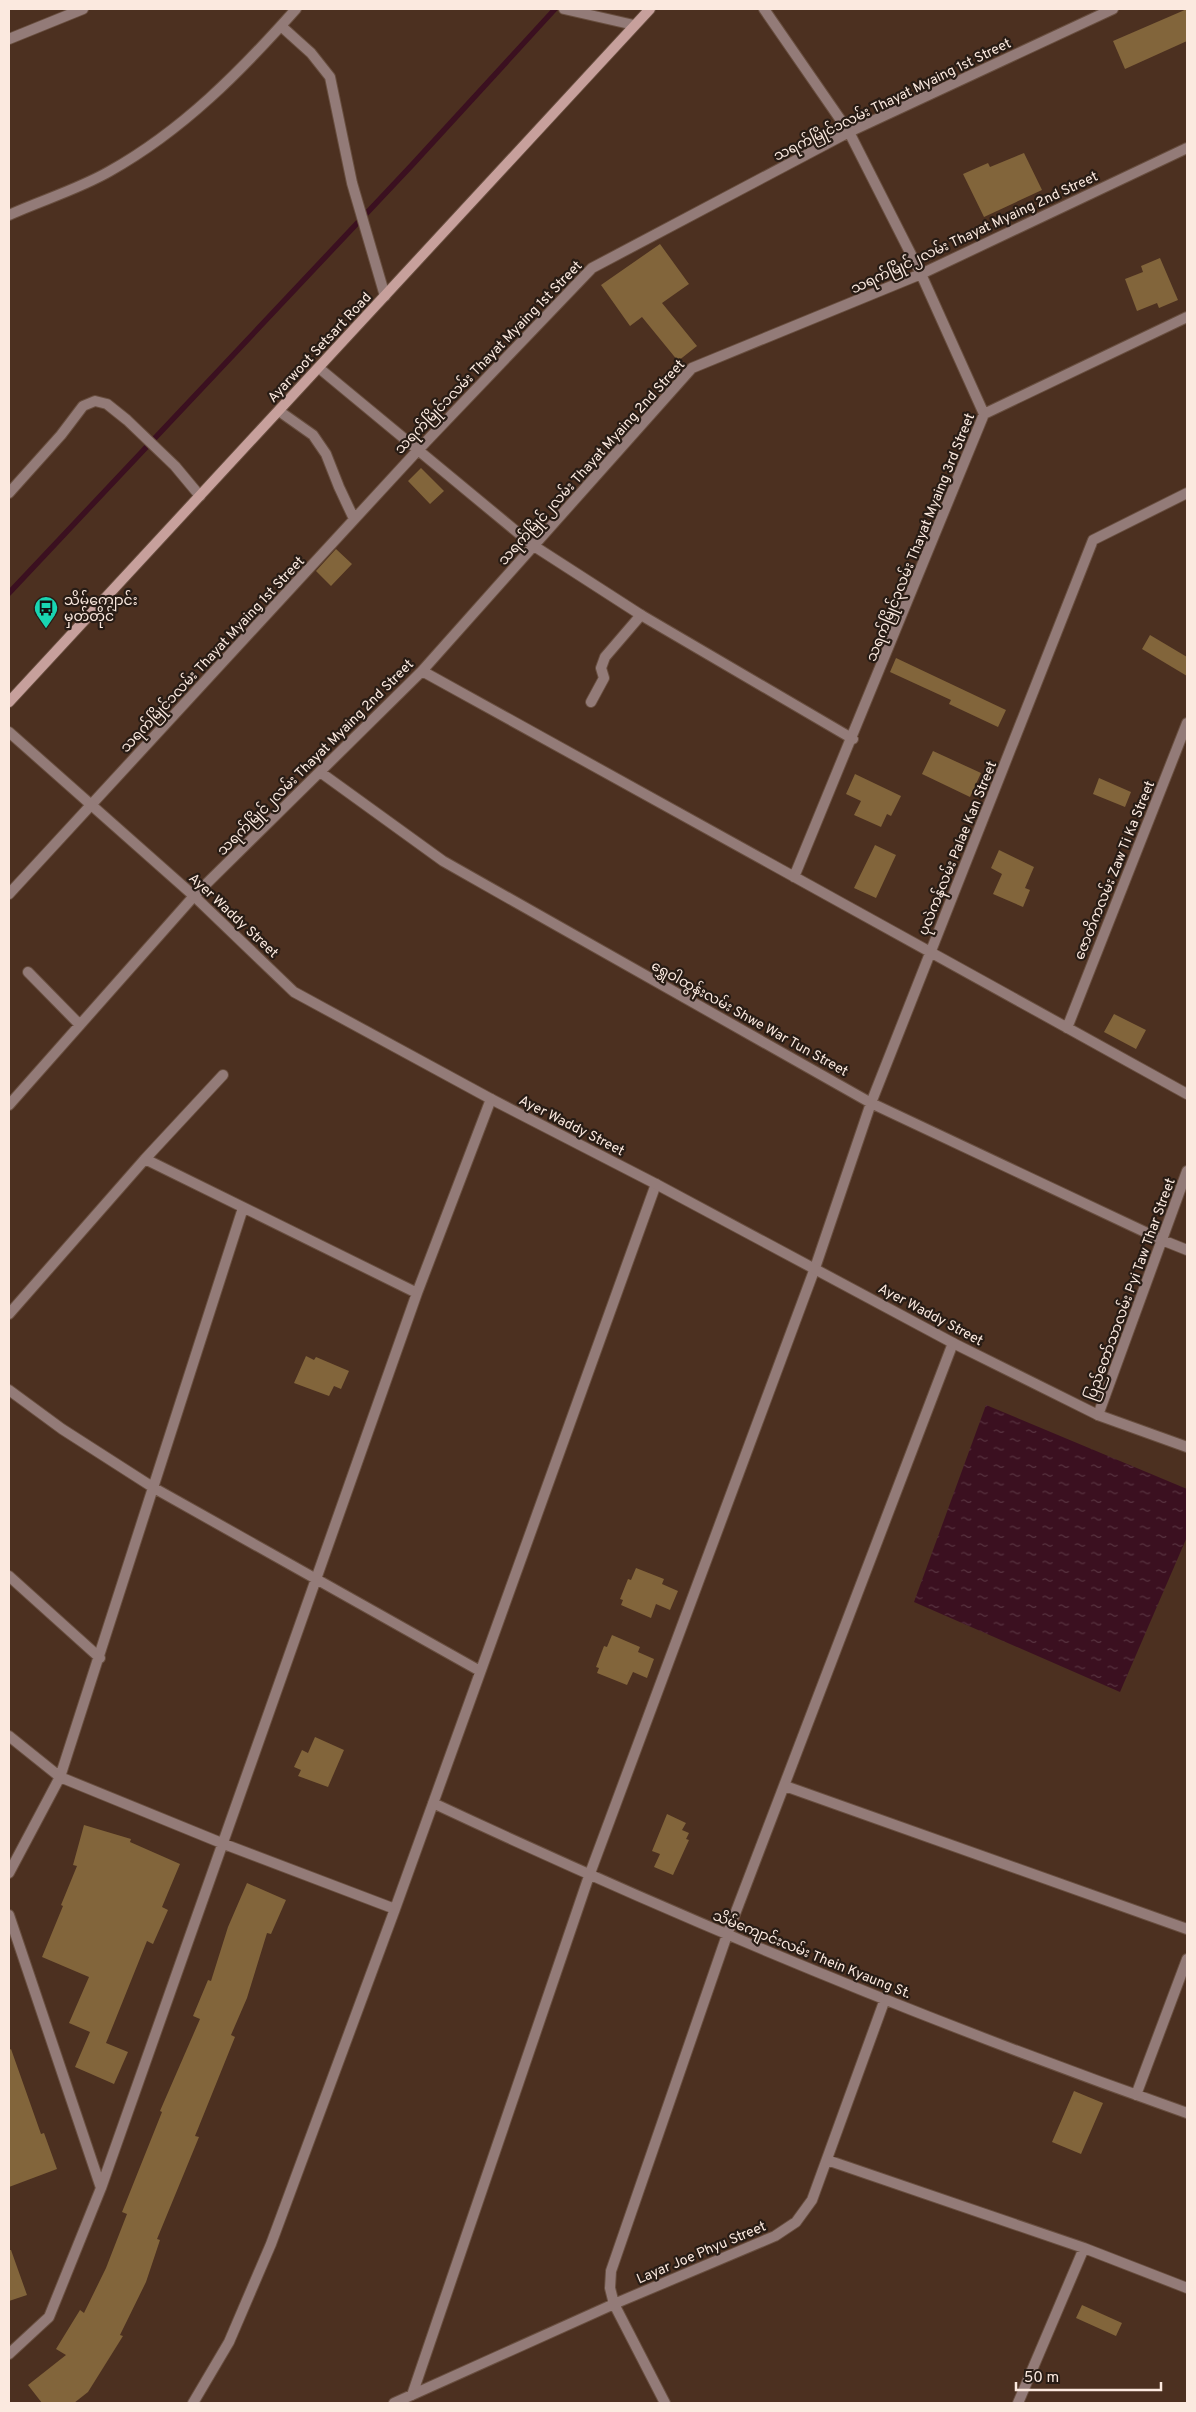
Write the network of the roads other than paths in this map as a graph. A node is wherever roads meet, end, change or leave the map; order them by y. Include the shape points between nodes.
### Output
1 (83, 9) edge
2 (296, 9) edge
3 (650, 9) edge
4 (764, 9) edge
5 (1113, 9) edge
6 (567, 10) edge
7 (634, 25) junction
8 (281, 26) junction
9 (9, 39) edge
10 (849, 132) junction
11 (1187, 148) edge
12 (9, 215) edge
13 (921, 274) junction
14 (385, 296) junction
15 (1187, 317) edge
16 (319, 368) junction
17 (278, 411) junction
18 (984, 414) junction
19 (419, 449) junction
20 (9, 492) edge
21 (1187, 493) edge
22 (200, 496) junction
23 (354, 519) junction
24 (534, 546) junction
25 (642, 614) junction
26 (422, 671) junction
27 (9, 702) edge
28 (591, 702) dead end
29 (1187, 723) edge
30 (9, 732) edge
31 (852, 739) junction
32 (320, 772) junction
33 (92, 805) junction
34 (794, 877) junction
35 (9, 894) edge
36 (194, 896) junction
37 (931, 952) junction
38 (28, 972) dead end
39 (80, 1025) junction
40 (1067, 1028) junction
41 (223, 1075) dead end
42 (1187, 1094) edge
43 (491, 1099) junction
44 (871, 1102) junction
45 (9, 1105) edge
46 (145, 1159) junction
47 (1187, 1172) edge
48 (656, 1184) junction
49 (243, 1208) junction
50 (1162, 1240) junction
51 (1187, 1250) edge
52 (815, 1268) junction
53 (417, 1293) junction
54 (9, 1314) edge
55 (953, 1343) junction
56 (9, 1390) edge
57 (1098, 1415) junction
58 (1187, 1447) edge
59 (154, 1488) junction
60 (9, 1576) edge
61 (317, 1580) junction
62 (100, 1658) junction
63 (480, 1671) junction
64 (9, 1736) edge
65 (60, 1777) junction
66 (785, 1786) junction
67 (433, 1803) junction
68 (224, 1844) junction
69 (9, 1873) edge
70 (589, 1876) junction
71 (395, 1909) junction
72 (9, 1914) edge
73 (1187, 1929) edge
74 (727, 1935) junction
75 (1187, 1959) edge
76 (885, 1999) junction
77 (1136, 2095) junction
78 (1187, 2113) edge
79 (827, 2160) junction
80 (101, 2188) junction
81 (1084, 2248) junction
82 (1187, 2288) edge
83 (614, 2304) junction
84 (9, 2354) edge
85 (412, 2395) junction
86 (193, 2403) edge
87 (394, 2403) edge
88 (665, 2403) edge
89 (1018, 2403) edge

1 - 9 street
2 - 8 street
3 - 7 main road, Ayarwoot Setsart Road
4 - 10 street
5 - 10 street, သရက်မြိုင်၁လမ်း Thayat Myaing 1st Street
6 - 7 street
7 - 14 main road, Ayarwoot Setsart Road
8 - 12 street via 211,98 167,136 109,172
8 - 14 street via 311,53 330,77 358,204
10 - 13 street
10 - 19 street, သရက်မြိုင်၁လမ်း Thayat Myaing 1st Street via 592,268
11 - 13 street, သရက်မြိုင်၂လမ်း Thayat Myaing 2nd Street
13 - 18 street
13 - 24 street, သရက်မြိုင်၂လမ်း Thayat Myaing 2nd Street via 692,368
14 - 16 main road, Ayarwoot Setsart Road
15 - 18 street, သရက်မြိုင်၃လမ်း Thayat Myaing 3rd Street
16 - 17 main road, Ayarwoot Setsart Road
16 - 19 street
17 - 22 main road, Ayarwoot Setsart Road
17 - 23 street via 318,441
18 - 31 street, သရက်မြိုင်၃လမ်း Thayat Myaing 3rd Street
19 - 23 street, သရက်မြိုင်၁လမ်း Thayat Myaing 1st Street
19 - 24 street
20 - 22 street via 61,435 82,406 96,401 107,404 127,420 175,466
21 - 37 street, ပုလဲကန်လမ်း Palae Kan Street via 1094,540
22 - 27 main road, Ayarwoot Setsart Road
23 - 33 street, သရက်မြိုင်၁လမ်း Thayat Myaing 1st Street
24 - 25 street
24 - 26 street, သရက်မြိုင်၂လမ်း Thayat Myaing 2nd Street
25 - 28 street via 605,657 601,668 604,678
25 - 31 street
26 - 32 street, သရက်မြိုင်၂လမ်း Thayat Myaing 2nd Street
26 - 34 street
29 - 40 street, ဇောတိကလမ်း Zaw Ti Ka Street
30 - 33 street, Ayer Waddy Street
31 - 34 street, သရက်မြိုင်၃လမ်း Thayat Myaing 3rd Street
32 - 36 street, သရက်မြိုင်၂လမ်း Thayat Myaing 2nd Street
32 - 44 street, ရွှေဝါထွန်းလမ်း Shwe War Tun Street via 443,861
33 - 35 street, သရက်မြိုင်၁လမ်း Thayat Myaing 1st Street
33 - 36 street, Ayer Waddy Street
34 - 37 street
36 - 39 street, သရက်မြိုင်၂လမ်း Thayat Myaing 2nd Street
36 - 43 street, Ayer Waddy Street via 294,992
37 - 40 street
37 - 44 street, ပုလဲကန်လမ်း Palae Kan Street
38 - 39 street
39 - 45 street, သရက်မြိုင်၂လမ်း Thayat Myaing 2nd Street
40 - 42 street
41 - 46 street
43 - 48 street, Ayer Waddy Street
43 - 53 street
44 - 50 street, ရွှေဝါထွန်းလမ်း Shwe War Tun Street
44 - 52 street, ပုလဲကန်လမ်း Palae Kan Street
46 - 49 street
46 - 54 street
47 - 50 street, ပြည်တော်သာလမ်း Pyi Taw Thar Street
48 - 52 street, Ayer Waddy Street
48 - 63 street
49 - 53 street
49 - 59 street
50 - 51 street, ရွှေဝါထွန်းလမ်း Shwe War Tun Street
50 - 57 street, ပြည်တော်သာလမ်း Pyi Taw Thar Street
52 - 55 street, Ayer Waddy Street
52 - 70 street, ပုလဲကန်လမ်း Palae Kan Street
53 - 61 street
55 - 57 street, Ayer Waddy Street
55 - 66 street
56 - 59 street via 62,1429
57 - 58 street, Ayer Waddy Street
59 - 61 street
59 - 62 street
60 - 62 street
61 - 63 street
61 - 68 street
62 - 65 street
63 - 67 street
64 - 65 street
65 - 68 street
65 - 69 street
66 - 73 street
66 - 74 street
67 - 70 street, သိမ်ကျောင်းလမ်း Thein Kyaung St.
67 - 71 street
68 - 71 street
68 - 80 street
70 - 74 street, သိမ်ကျောင်းလမ်း Thein Kyaung St.
70 - 85 street, ပုလဲကန်လမ်း Palae Kan Street
71 - 86 street via 271,2244 229,2342
72 - 80 street
74 - 76 street, သိမ်ကျောင်းလမ်း Thein Kyaung St.
74 - 83 street via 612,2271 610,2288
75 - 77 street
76 - 77 street, သိမ်ကျောင်းလမ်း Thein Kyaung St.
76 - 79 street, Layar Joe Phyu Street
77 - 78 street, သိမ်ကျောင်းလမ်း Thein Kyaung St.
79 - 81 street
79 - 83 street, Layar Joe Phyu Street via 812,2200 796,2222 775,2236
80 - 84 street via 49,2317
81 - 82 street
81 - 89 street
83 - 85 street, Layar Joe Phyu Street
83 - 88 street
85 - 87 street, Layar Joe Phyu Street

